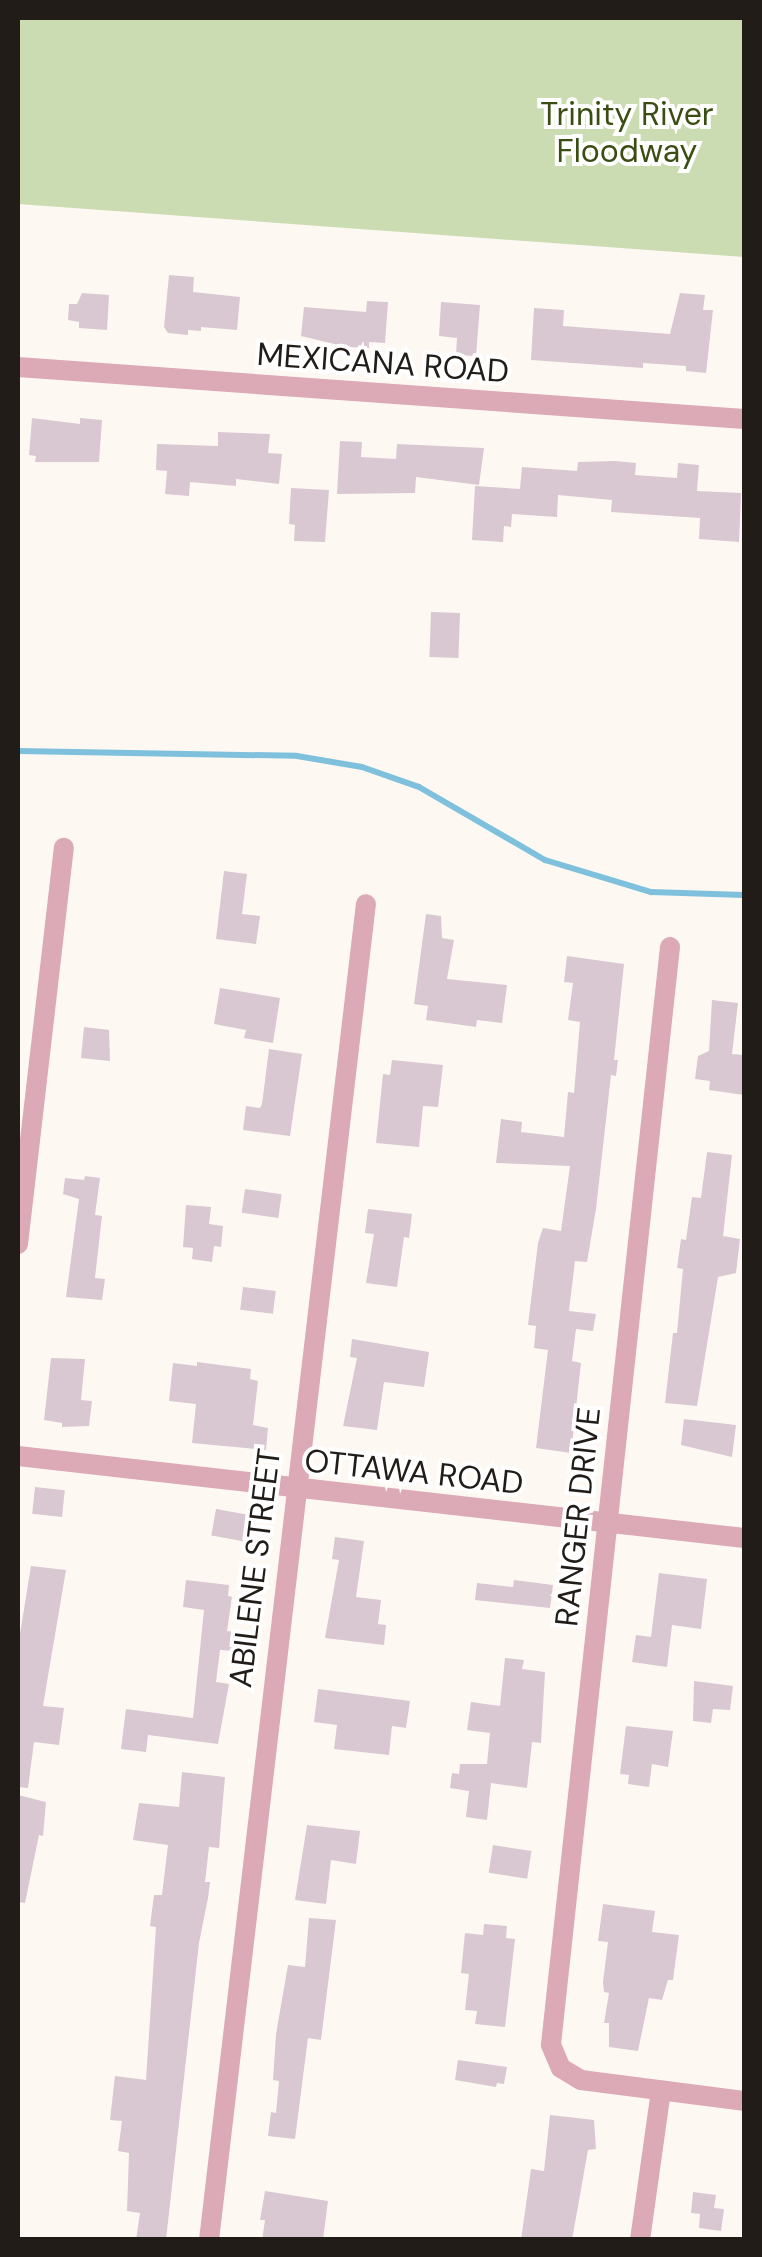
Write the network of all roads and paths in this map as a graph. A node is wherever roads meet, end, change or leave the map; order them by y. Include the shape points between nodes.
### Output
1 (18, 367) edge
2 (744, 420) edge
3 (64, 848) dead end
4 (366, 904) dead end
5 (670, 947) dead end
6 (18, 1244) edge
7 (18, 1456) edge
8 (294, 1489) junction
9 (608, 1524) junction
10 (744, 1538) edge
11 (661, 2091) junction
12 (744, 2101) edge
13 (209, 2240) edge
14 (640, 2240) edge

1 - 2 street, MEXICANA ROAD
3 - 6 street
4 - 8 street, ABILENE STREET
5 - 9 street, RANGER DRIVE
7 - 8 street, OTTAWA ROAD
8 - 9 street, OTTAWA ROAD
8 - 13 street, ABILENE STREET
9 - 10 street, OTTAWA ROAD
9 - 11 street, RANGER DRIVE via 551,2045 561,2068 581,2080
11 - 12 street
11 - 14 street

